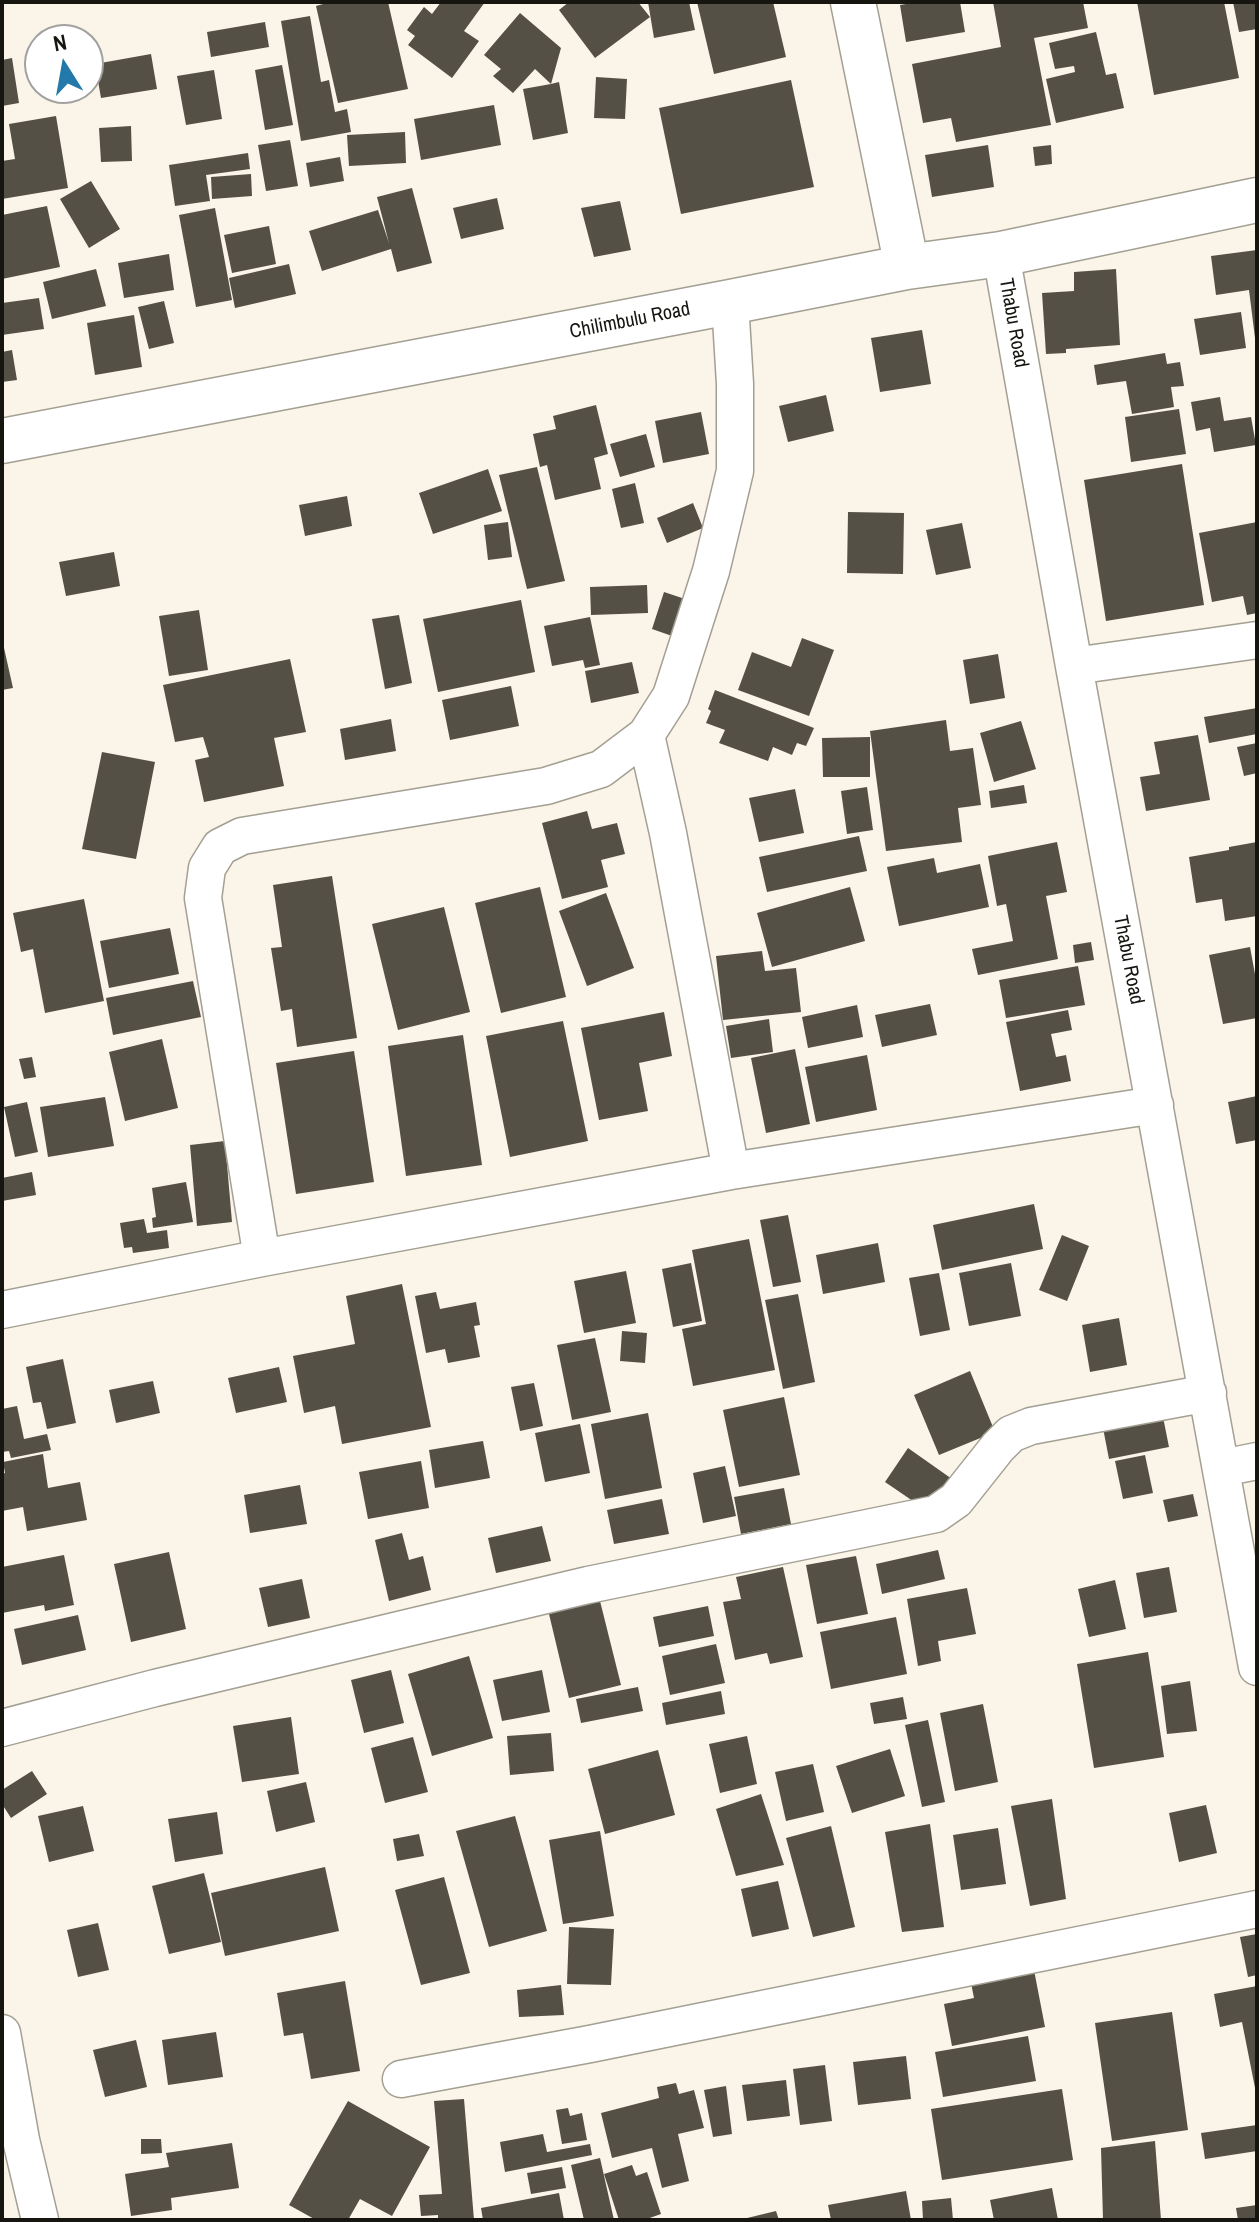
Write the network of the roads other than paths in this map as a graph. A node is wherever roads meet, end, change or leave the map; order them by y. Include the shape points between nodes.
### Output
1 (853, 2) edge
2 (1257, 200) edge
3 (1001, 254) junction
4 (907, 267) junction
5 (730, 302) junction
6 (2, 441) edge
7 (1257, 640) edge
8 (1074, 666) junction
9 (646, 735) junction
10 (1155, 1105) junction
11 (731, 1171) junction
12 (262, 1258) junction
13 (2, 1310) edge
14 (1208, 1393) junction
15 (1257, 1461) edge
16 (1222, 1468) junction
17 (1257, 1667) edge
18 (2, 1728) edge
19 (1257, 1909) edge
20 (2, 2033) edge
21 (401, 2079) dead end
22 (40, 2220) edge

1 - 4 main road
2 - 3 main road, Chilimbulu Road
3 - 4 main road, Chilimbulu Road
3 - 8 street, Thabu Road
4 - 5 main road, Chilimbulu Road
5 - 6 main road, Chilimbulu Road
5 - 9 street via 735,471 711,571 671,696
7 - 8 street
8 - 10 street, Thabu Road
9 - 11 street
9 - 12 street via 601,769 546,786 242,836 220,847 207,868 203,898
10 - 11 street
10 - 14 street, Thabu Road
11 - 12 street
12 - 13 street
14 - 16 street, Thabu Road
14 - 18 street via 1011,1434 956,1500 936,1514 588,1585
15 - 16 street
16 - 17 street, Thabu Road
19 - 21 street
20 - 22 street

